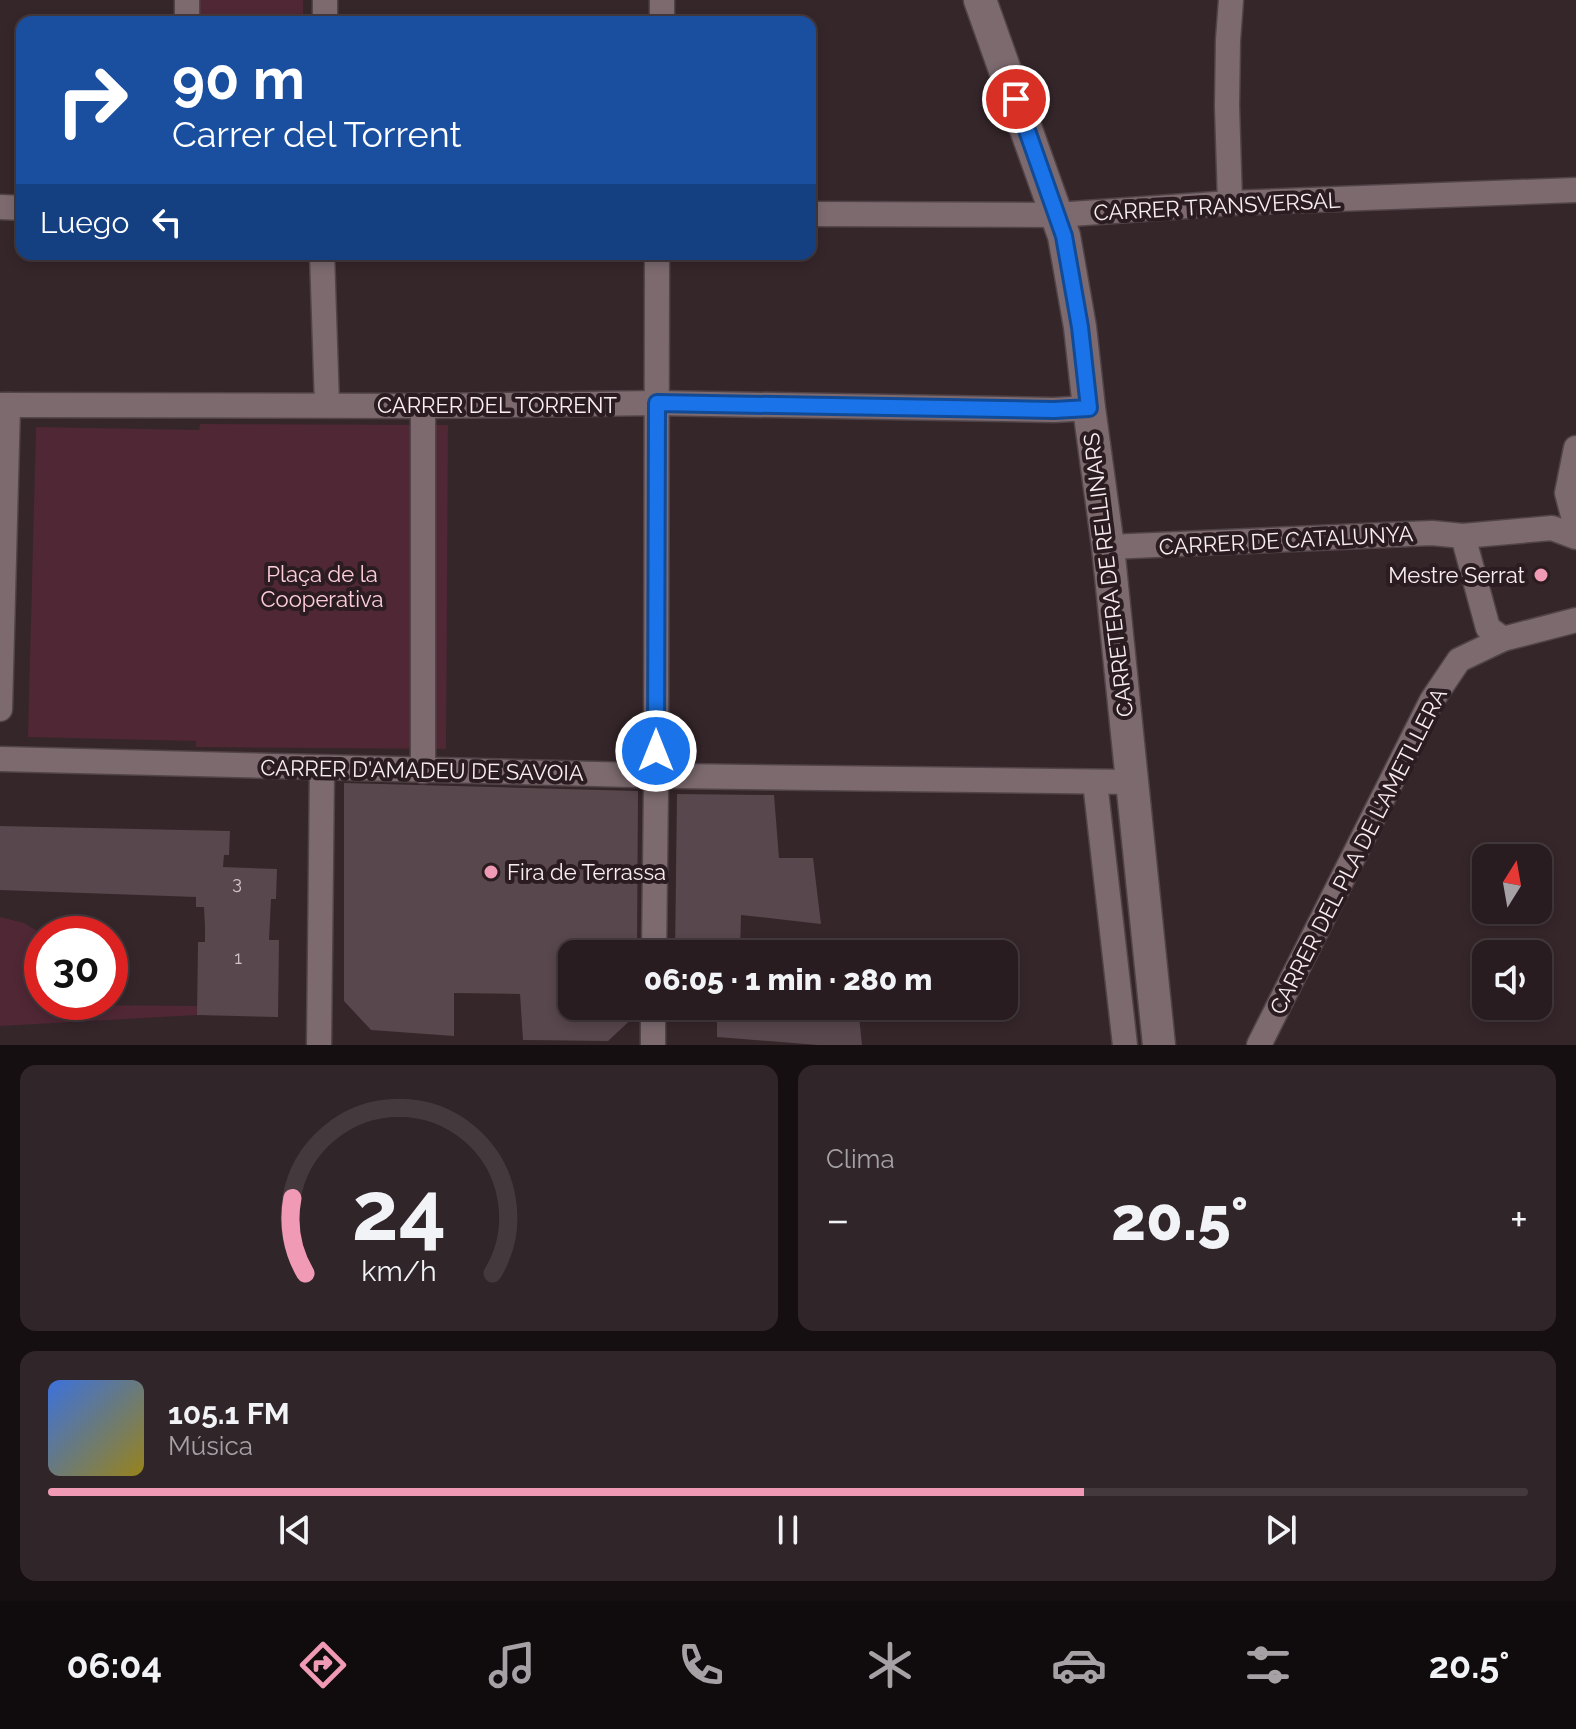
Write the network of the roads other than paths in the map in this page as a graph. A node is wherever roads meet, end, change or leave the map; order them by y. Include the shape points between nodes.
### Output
1 (980, 0) edge
2 (1231, 0) edge
3 (1576, 190) edge
4 (1230, 203) junction
5 (816, 214) edge
6 (1056, 215) junction
7 (322, 260) edge
8 (657, 260) edge
9 (657, 403) junction
10 (4, 405) edge
11 (327, 405) junction
12 (423, 406) junction
13 (1089, 408) junction
14 (1576, 448) edge
15 (1576, 527) edge
16 (1463, 536) junction
17 (1576, 537) edge
18 (1108, 547) junction
19 (1576, 620) edge
20 (1503, 639) junction
21 (0, 709) edge
22 (0, 759) edge
23 (322, 769) junction
24 (423, 771) junction
25 (656, 774) junction
26 (1095, 782) junction
27 (1131, 782) junction
28 (1100, 821) junction
29 (654, 940) edge
30 (653, 1020) edge
31 (319, 1045) edge
32 (653, 1045) edge
33 (1125, 1045) edge
34 (1159, 1045) edge
35 (1259, 1045) edge

1 - 6 street, CARRETERA DE RELLINARS
2 - 4 street
3 - 4 street, CARRER TRANSVERSAL
4 - 6 street, CARRER TRANSVERSAL
5 - 6 street, CARRER TRANSVERSAL
6 - 13 street, CARRETERA DE RELLINARS via 1080,327
7 - 11 street
8 - 9 street
9 - 12 street, CARRER DEL TORRENT
9 - 13 street, CARRER DEL TORRENT
9 - 25 street
10 - 11 street, CARRER DEL TORRENT
10 - 21 street
11 - 12 street, CARRER DEL TORRENT
12 - 24 street
13 - 18 street, CARRETERA DE RELLINARS
14 - 15 street via 1567,493
16 - 17 street, CARRER DE CATALUNYA via 1552,528
16 - 18 street, CARRER DE CATALUNYA
16 - 20 street via 1488,628
18 - 27 street, CARRETERA DE RELLINARS
19 - 20 street, CARRER DEL PLA DE L'AMETLLERA
20 - 35 street, CARRER DEL PLA DE L'AMETLLERA via 1459,660 1432,700
22 - 23 street, CARRER D'AMADEU DE SAVOIA
23 - 24 street, CARRER D'AMADEU DE SAVOIA
23 - 31 street
24 - 25 street, CARRER D'AMADEU DE SAVOIA
25 - 26 street, CARRER D'AMADEU DE SAVOIA
25 - 29 street
26 - 27 street, CARRER D'AMADEU DE SAVOIA
26 - 28 street
27 - 28 street
27 - 34 street, CARRETERA DE RELLINARS
28 - 33 street
30 - 32 street

